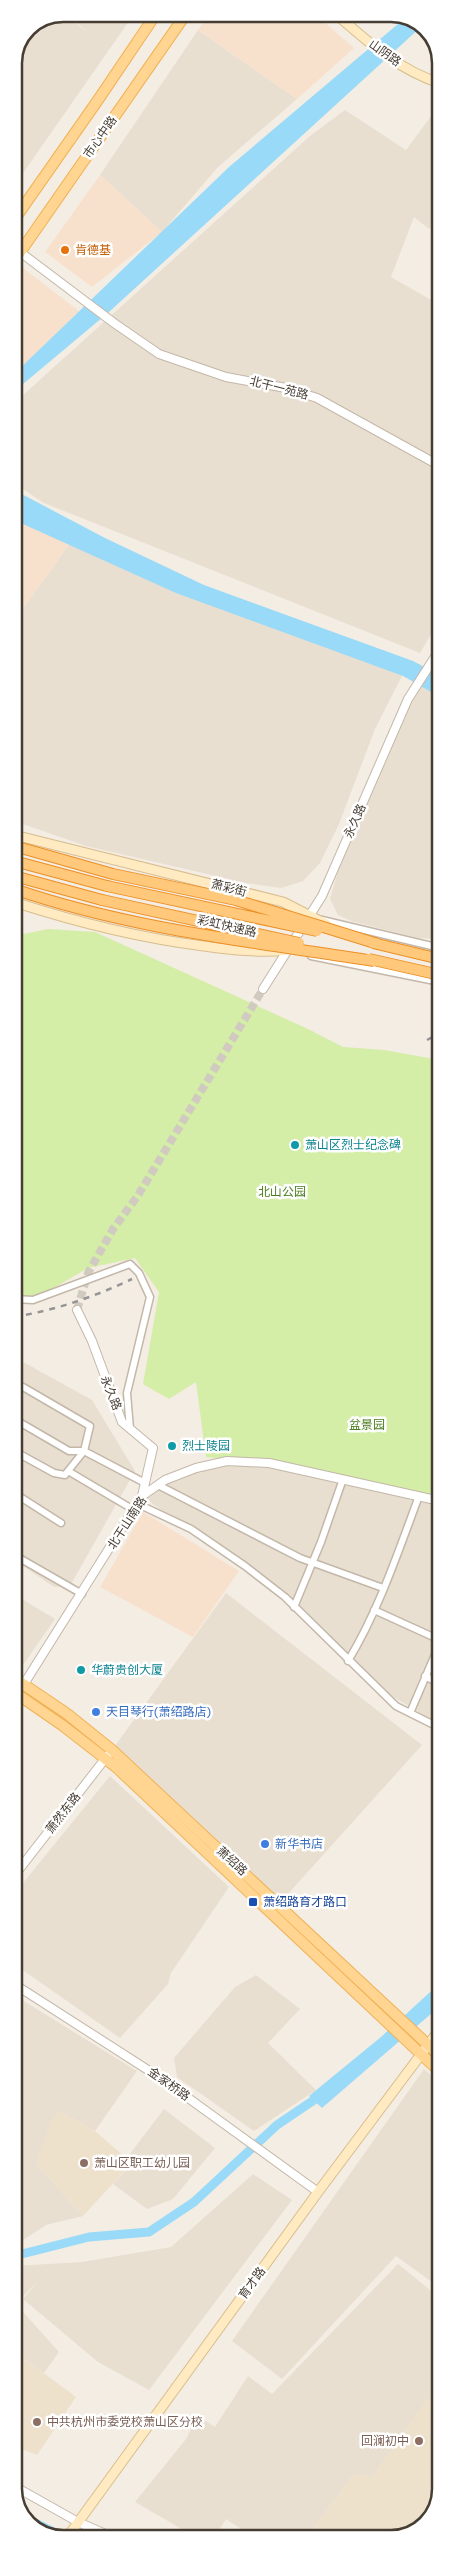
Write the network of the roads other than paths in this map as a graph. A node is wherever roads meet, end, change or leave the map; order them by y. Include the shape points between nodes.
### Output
1 (150, 22) edge
2 (180, 22) edge
3 (346, 23) edge
4 (431, 80) edge
5 (22, 208) edge
6 (22, 249) edge
7 (22, 259) edge
8 (431, 461) edge
9 (431, 661) edge
10 (22, 837) edge
11 (22, 848) edge
12 (22, 863) edge
13 (22, 878) edge
14 (22, 892) edge
15 (22, 904) edge
16 (309, 917) junction
17 (378, 944) junction
18 (431, 946) edge
19 (288, 950) junction
20 (431, 953) edge
21 (431, 957) edge
22 (374, 961) junction
23 (431, 972) edge
24 (431, 972) edge
25 (431, 980) edge
26 (263, 989) tunnel mouth
27 (23, 1299) edge
28 (77, 1310) tunnel mouth
29 (23, 1387) dead end
30 (23, 1424) edge
31 (130, 1429) junction
32 (84, 1451) junction
33 (23, 1456) edge
34 (68, 1471) junction
35 (343, 1479) junction
36 (145, 1483) junction
37 (158, 1485) junction
38 (419, 1496) junction
39 (23, 1498) edge
40 (432, 1499) edge
41 (138, 1503) junction
42 (61, 1523) dead end
43 (23, 1560) edge
44 (314, 1562) junction
45 (384, 1588) junction
46 (82, 1594) junction
47 (294, 1607) junction
48 (374, 1610) junction
49 (432, 1638) edge
50 (348, 1662) junction
51 (432, 1663) edge
52 (425, 1676) junction
53 (432, 1680) edge
54 (24, 1684) joint
55 (23, 1698) edge
56 (410, 1713) junction
57 (432, 1724) edge
58 (109, 1754) junction
59 (23, 1865) edge
60 (23, 1990) edge
61 (432, 2040) edge
62 (428, 2045) junction
63 (432, 2049) edge
64 (420, 2055) junction
65 (432, 2065) edge
66 (318, 2192) junction
67 (23, 2491) edge
68 (78, 2522) junction
69 (72, 2530) edge
70 (96, 2530) edge

1 - 5 main road, 市心中路
2 - 6 main road, 市心中路
3 - 4 main road, 山阴路 via 392,60
7 - 8 street, 北干一苑路 via 77,294 159,354 226,377 286,388 317,398
9 - 16 street, 永久路 via 408,699 322,896
10 - 16 main road, 萧彩街 via 283,902
11 - 17 highway, bridge via 113,874 236,900
12 - 17 highway, 彩虹快速路, bridge via 107,886
13 - 22 highway, 彩虹快速路, bridge via 102,900
14 - 22 highway, bridge via 79,910 142,924
15 - 19 main road via 162,941 260,953
16 - 18 street
16 - 19 street, 永久路
16 - 20 main road, 萧彩街 via 361,936
17 - 21 highway, 彩虹快速路, bridge
19 - 24 main road via 303,948
19 - 25 street
19 - 26 street, 永久路
22 - 23 highway, 彩虹快速路, bridge
27 - 31 street via 33,1300 130,1264 139,1274 150,1297 127,1393
28 - 31 street, 永久路 via 122,1422
29 - 32 street via 90,1426
30 - 32 street via 69,1451
31 - 36 street, 永久路 via 153,1448
32 - 34 street
32 - 36 street
33 - 34 street via 54,1473 65,1476
34 - 41 street
35 - 37 street, 北干山南路 via 269,1463 227,1461 196,1468
35 - 38 street, 北干山南路
35 - 44 street
36 - 41 street, 永久路
37 - 41 street, 北干山南路
37 - 44 street via 300,1558
38 - 40 street, 北干山南路
38 - 45 street
39 - 42 street
41 - 46 street, 北干山南路
41 - 47 street via 191,1529 245,1566
43 - 46 street
44 - 45 street
44 - 47 street
45 - 48 street
46 - 54 street, 北干山南路
47 - 50 street
48 - 49 street
48 - 50 street
50 - 56 street via 396,1706
51 - 52 street
52 - 53 street
52 - 56 street
54 - 58 main road, 萧绍路 via 66,1713
55 - 58 main road
56 - 57 street
58 - 59 street, 萧然东路
58 - 62 main road, 萧绍路
58 - 64 main road
60 - 66 street, 金家桥路 via 162,2079
61 - 62 main road, 育才路
62 - 63 main road, 萧绍路
62 - 64 main road, 育才路
64 - 65 main road
64 - 66 main road, 育才路
66 - 68 main road, 育才路
67 - 68 street
68 - 69 main road, 育才路
68 - 70 street

